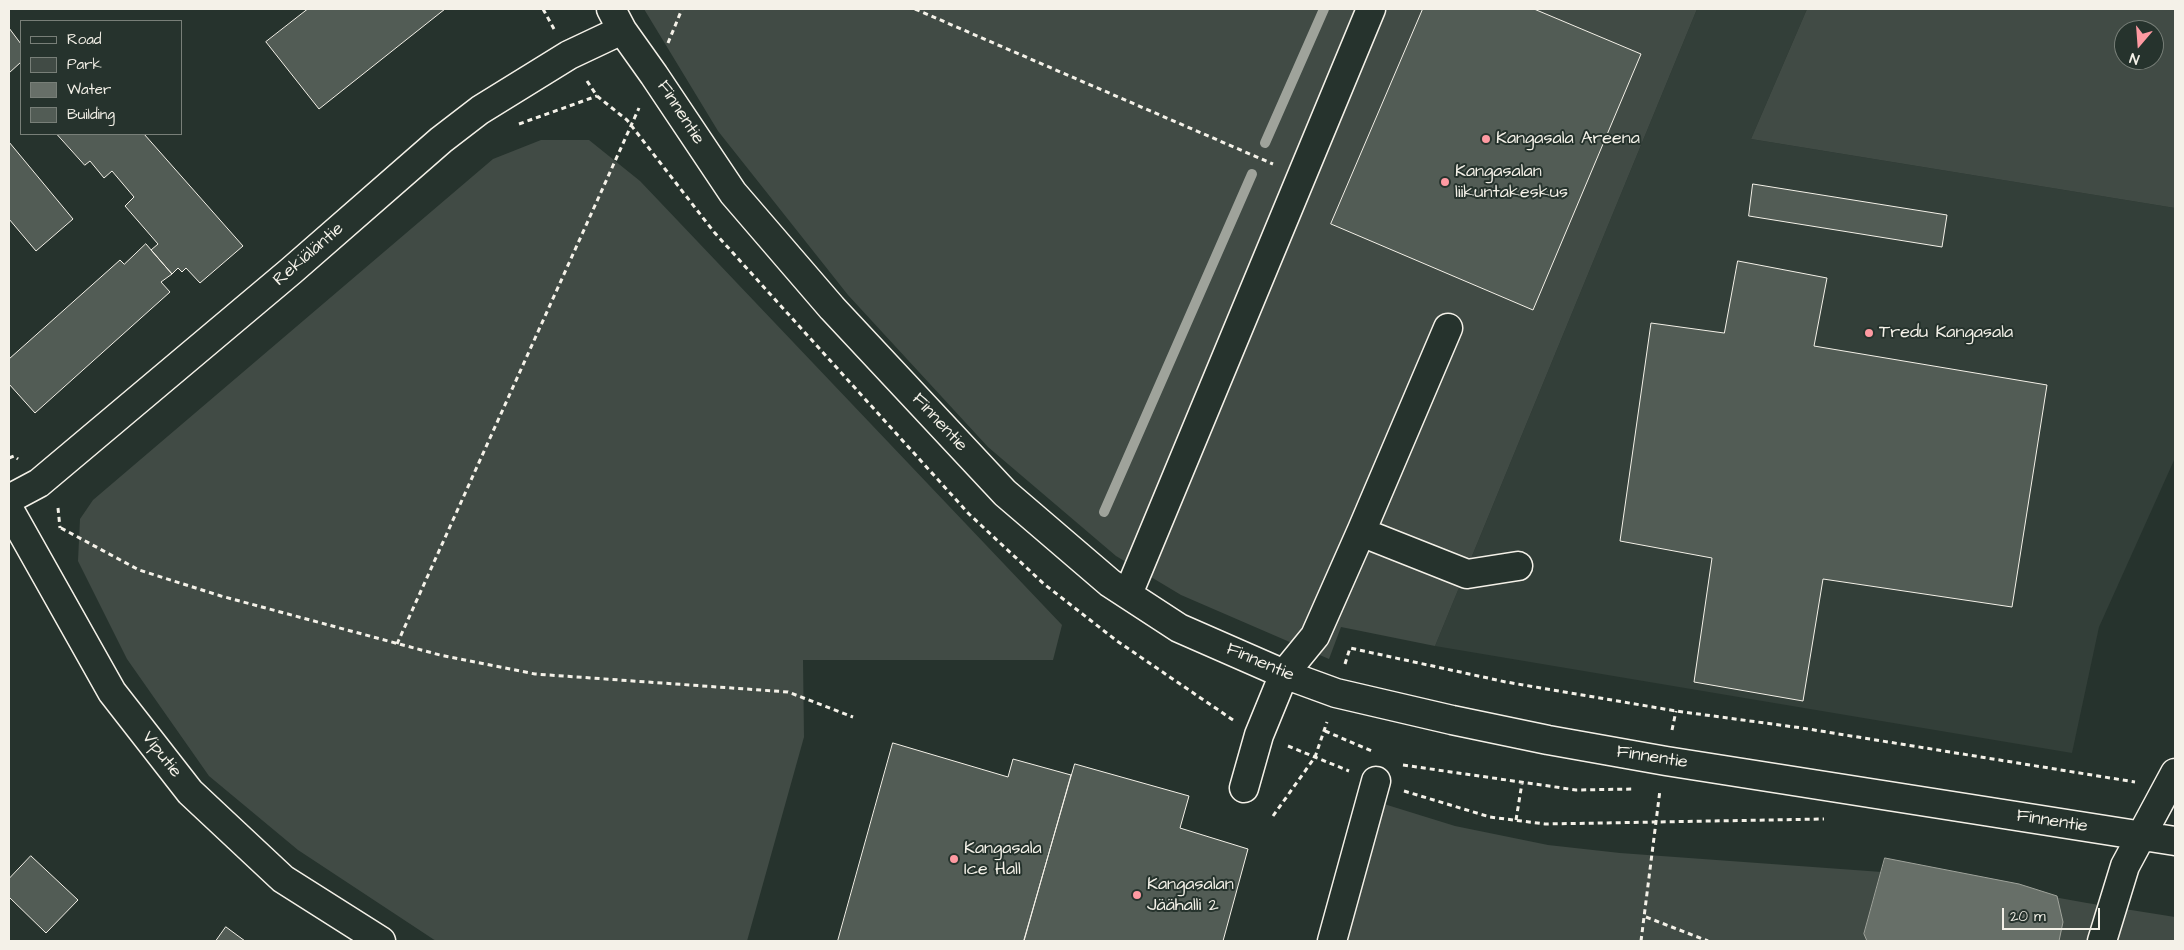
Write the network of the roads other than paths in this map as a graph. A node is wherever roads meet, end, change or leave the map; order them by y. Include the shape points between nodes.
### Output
1 (1371, 9) edge
2 (616, 19) edge
3 (1448, 328) dead end
4 (9, 499) edge
5 (9, 509) edge
6 (1361, 532) junction
7 (1518, 566) dead end
8 (1128, 594) junction
9 (1284, 674) junction
10 (2171, 780) edge
11 (1376, 781) road end
12 (1244, 788) dead end
13 (2140, 836) junction
14 (2175, 841) edge
15 (381, 941) edge
16 (1332, 941) edge
17 (2102, 941) edge

1 - 8 street
2 - 4 street, Rekiäläntie via 569,55 480,110 441,140 39,483
2 - 8 street, Finnentie via 733,194 832,308 1005,493 1110,583
3 - 6 street
5 - 15 street, Viputie via 112,692 190,792 283,879
6 - 7 street via 1467,574
6 - 9 street via 1315,636
8 - 9 street, Finnentie via 1179,628
9 - 12 street via 1259,735
9 - 13 street, Finnentie via 1336,693 1548,740
10 - 13 street
11 - 16 street
13 - 14 street, Finnentie
13 - 17 street via 2125,866

